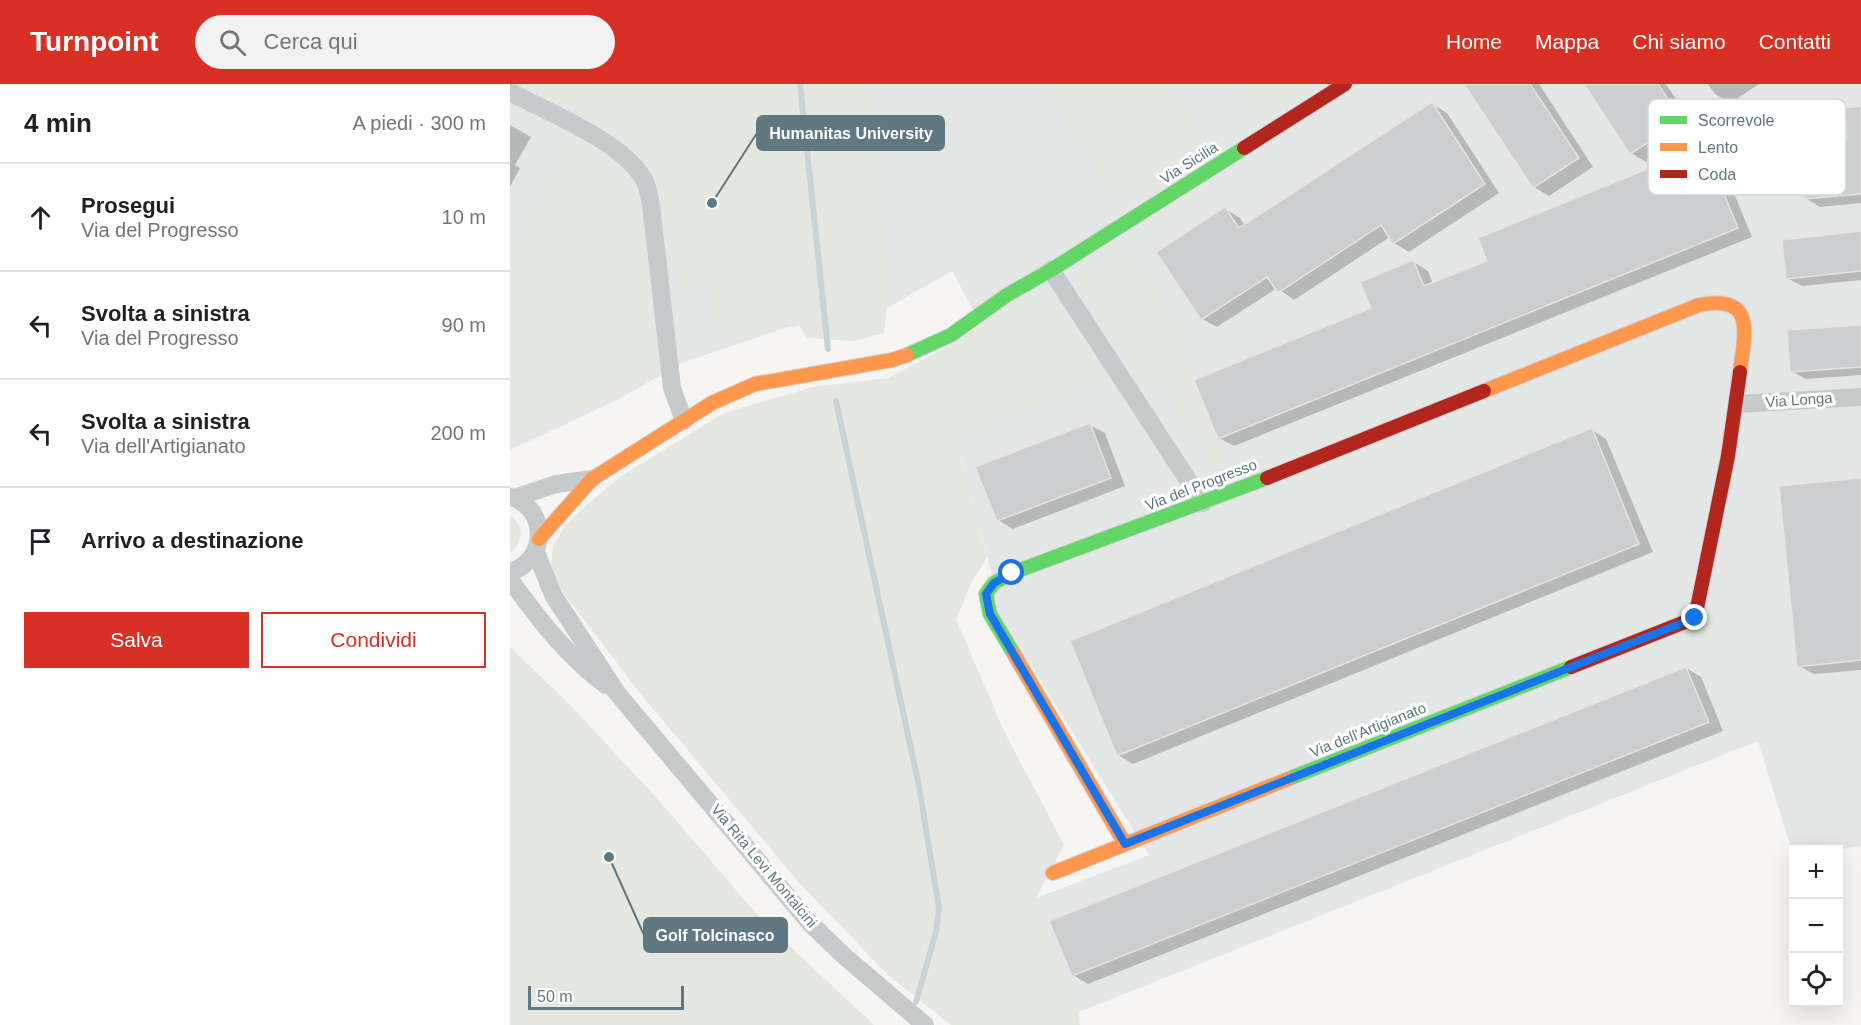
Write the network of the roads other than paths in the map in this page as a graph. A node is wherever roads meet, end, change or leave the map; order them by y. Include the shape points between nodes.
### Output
1 (1345, 84) edge
2 (510, 92) edge
3 (1051, 270) junction
4 (1861, 397) edge
5 (1738, 404) junction
6 (684, 421) junction
7 (592, 479) junction
8 (512, 497) edge
9 (1203, 503) junction
10 (538, 545) junction
11 (510, 572) edge
12 (510, 583) edge
13 (617, 693) junction
14 (1125, 844) junction
15 (1053, 873) dead end
16 (925, 1025) edge

1 - 3 street, Via Sicilia
2 - 6 street via 603,141 629,159 644,180 651,205 672,388
3 - 6 street, Via Sicilia via 951,335 919,351 892,360 755,384 712,403
3 - 9 street
4 - 5 street, Via Longa
5 - 9 street, Via del Progresso via 1743,317 1733,305 1699,305
5 - 14 street, Via dell'Artigianato via 1695,618
6 - 7 street, Via Sicilia
7 - 8 street via 556,484
7 - 10 street, Via Sicilia
8 - 10 street, Via Rita Levi Montalcini via 534,514 539,526
9 - 14 street, Via del Progresso via 1012,573 994,583 986,594 990,614
10 - 11 street via 528,562
10 - 13 street, Via Rita Levi Montalcini via 553,595
12 - 13 street, Via Rita Levi Montalcini via 582,666
13 - 16 street, Via Rita Levi Montalcini via 809,921
14 - 15 street, Via dell'Artigianato

